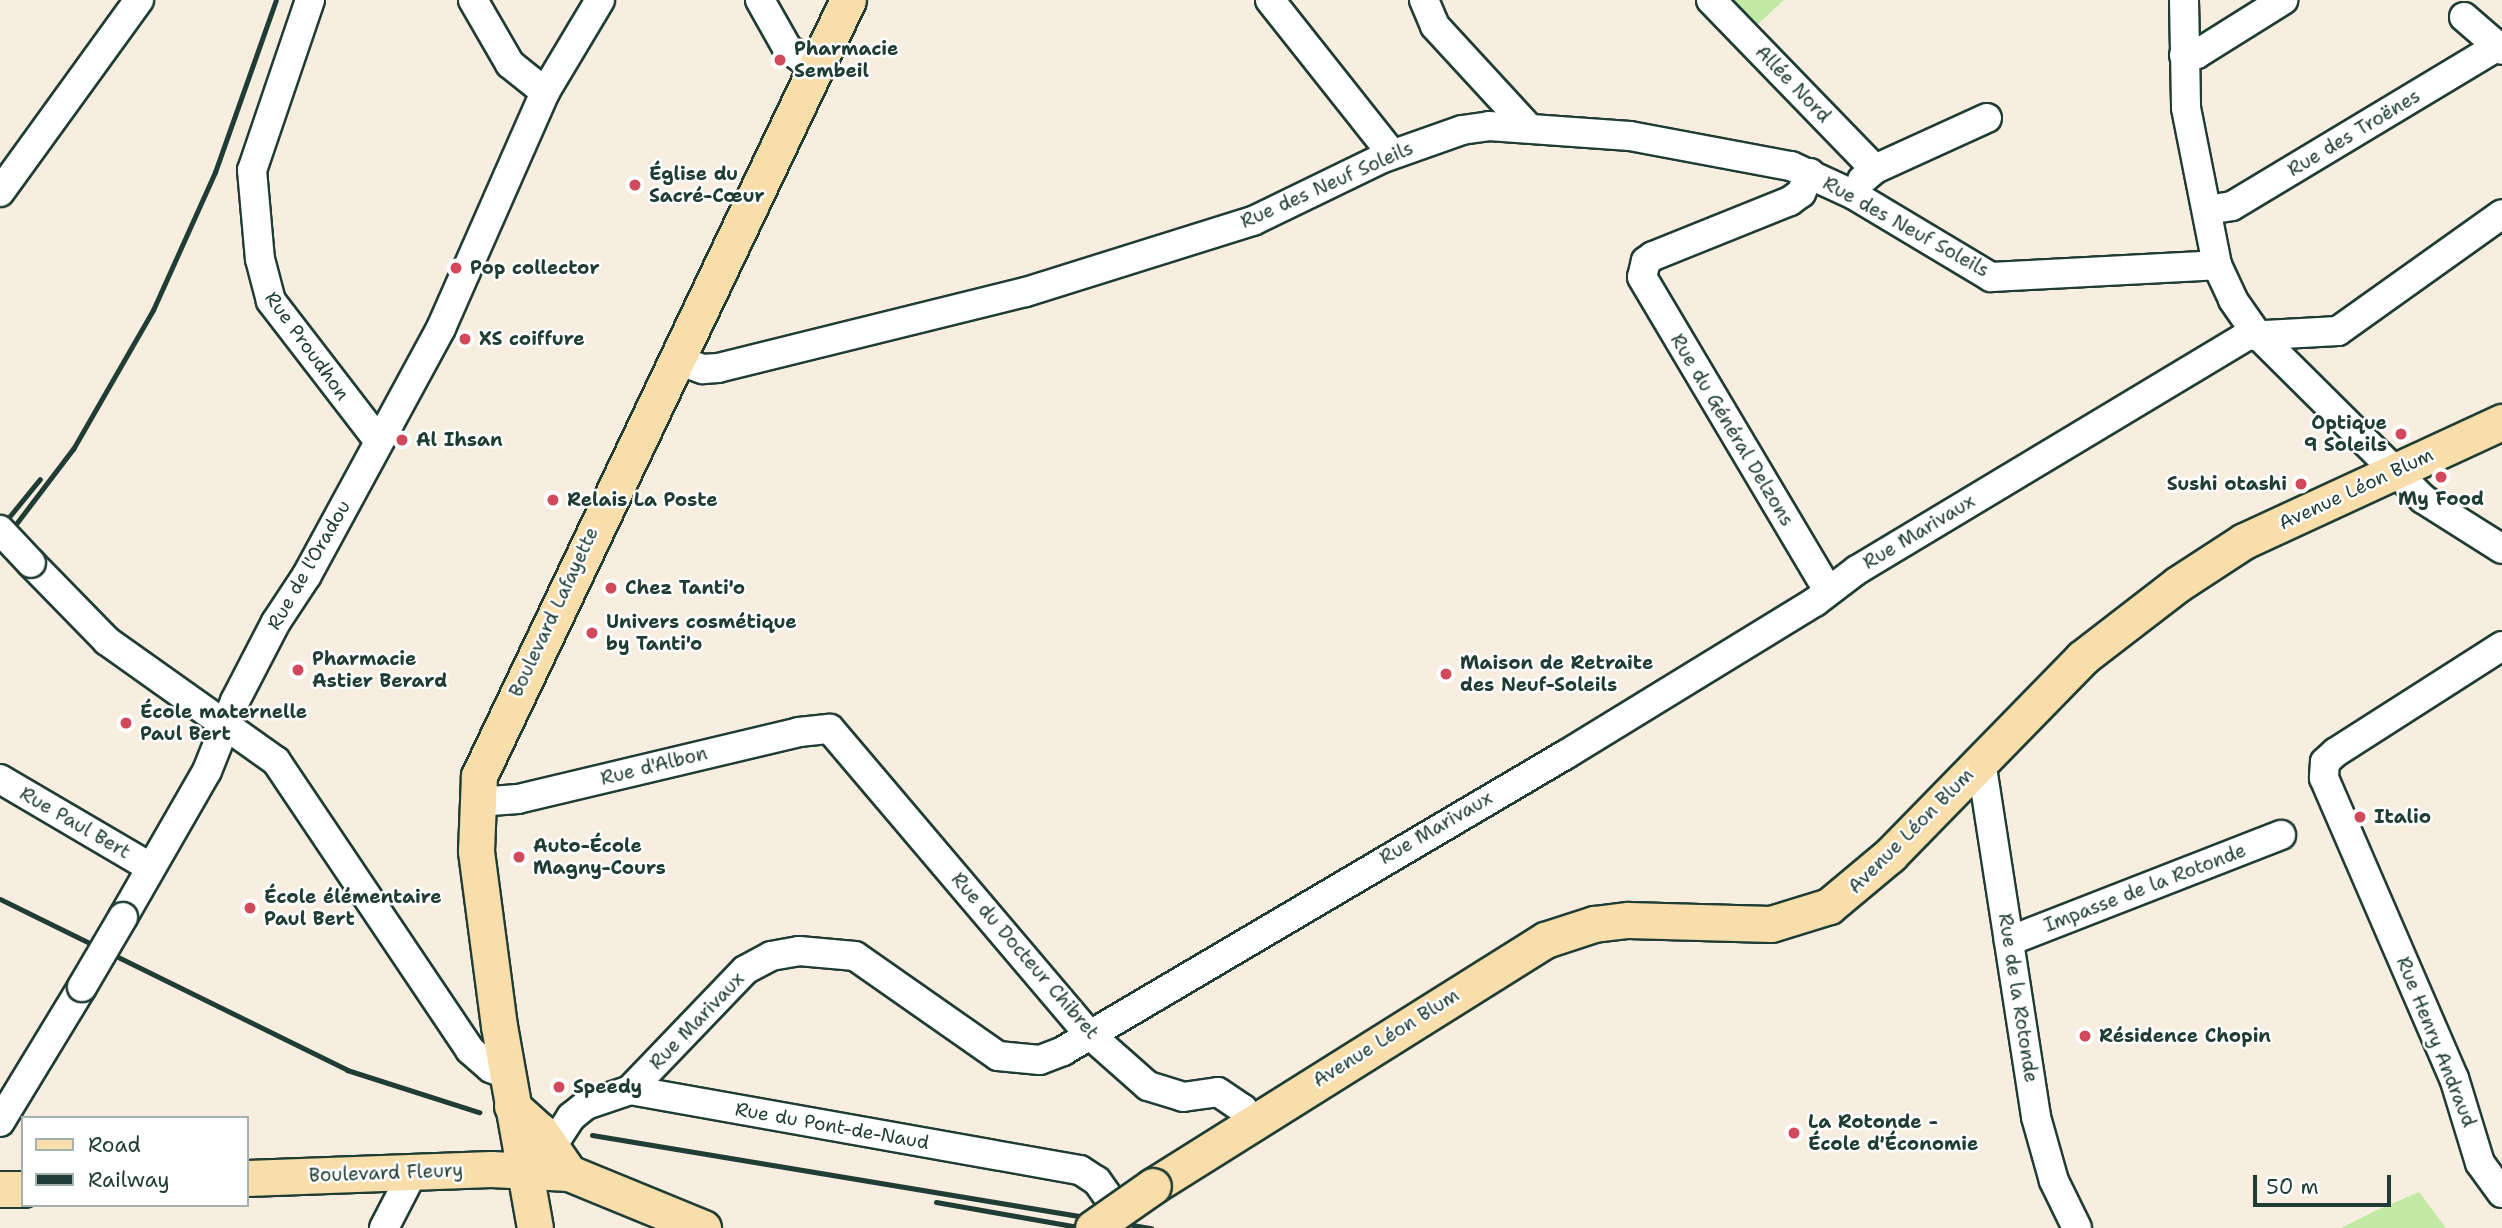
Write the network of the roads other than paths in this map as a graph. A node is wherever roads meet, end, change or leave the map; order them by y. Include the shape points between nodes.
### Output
1 (139, 0) edge
2 (310, 0) edge
3 (473, 0) edge
4 (600, 0) edge
5 (760, 0) edge
6 (848, 0) edge
7 (1270, 0) edge
8 (1424, 0) edge
9 (1711, 0) edge
10 (2184, 0) edge
11 (2283, 0) edge
12 (2464, 17) dead end
13 (2500, 48) edge
14 (2184, 55) junction
15 (815, 68) junction
16 (545, 92) junction
17 (1987, 118) dead end
18 (1528, 127) junction
19 (1392, 154) junction
20 (1875, 169) junction
21 (1810, 173) junction
22 (0, 192) edge
23 (1854, 195) junction
24 (2207, 210) junction
25 (2502, 214) edge
26 (2217, 265) junction
27 (2255, 332) junction
28 (675, 359) junction
29 (2502, 422) edge
30 (378, 440) junction
31 (2394, 470) junction
32 (0, 530) edge
33 (2502, 549) edge
34 (1828, 590) junction
35 (2502, 646) edge
36 (226, 724) junction
37 (830, 729) joint
38 (1981, 761) junction
39 (0, 779) edge
40 (477, 802) junction
41 (2281, 835) dead end
42 (150, 867) junction
43 (2009, 941) junction
44 (1088, 1033) junction
45 (510, 1090) junction
46 (630, 1090) junction
47 (0, 1122) edge
48 (1253, 1122) junction
49 (560, 1160) junction
50 (525, 1171) junction
51 (412, 1174) junction
52 (248, 1178) edge
53 (0, 1189) edge
54 (21, 1189) edge
55 (2502, 1193) edge
56 (1105, 1219) edge
57 (384, 1228) edge
58 (535, 1228) edge
59 (703, 1228) edge
60 (2077, 1228) edge

1 - 22 street
2 - 30 street, Rue Proudhon via 251,170 260,260 271,301
3 - 16 street via 510,64
4 - 16 street, Rue de l'Oradou
5 - 15 street via 788,48
6 - 15 main road, Boulevard Lafayette
7 - 19 street
8 - 18 street via 1435,26
9 - 20 street, Allée Nord
10 - 14 street
11 - 14 street via 2197,54
12 - 13 street
13 - 24 street, Rue des Troënes via 2232,206
14 - 24 street via 2186,108
15 - 28 main road, Boulevard Lafayette
16 - 30 street, Rue de l'Oradou via 441,328
17 - 20 street
18 - 19 street, Rue des Neuf Soleils via 1462,130
18 - 21 street, Rue des Neuf Soleils via 1630,136
19 - 28 street, Rue des Neuf Soleils via 1253,221 1026,292 718,368 703,369
20 - 23 street via 1864,176
21 - 23 street, Rue des Neuf Soleils
21 - 34 street, Rue du Général Delzons via 1801,193 1790,201 1653,256 1643,269 1643,283
23 - 26 street, Rue des Neuf Soleils via 1992,277
24 - 26 street
25 - 27 street via 2338,331
26 - 27 street
27 - 31 street
27 - 34 street, Rue Marivaux
28 - 40 main road, Boulevard Lafayette via 488,753 479,776
29 - 31 main road, Avenue Léon Blum
30 - 36 street, Rue de l'Oradou via 307,575 276,622
31 - 33 street via 2423,499
31 - 38 main road, Avenue Léon Blum via 2244,541 2178,584 2082,658
32 - 36 street, bridge via 107,641
34 - 44 street, Rue Marivaux via 1565,755
35 - 55 street, Rue Henry Andraud via 2325,762 2324,778 2454,1078 2480,1163
36 - 42 street, Rue de l'Oradou via 206,771
36 - 45 street via 276,761 470,1050
37 - 40 street, Rue d'Albon via 772,738 518,799
37 - 44 street, Rue du Docteur Chibret
38 - 43 street, Rue de la Rotonde
38 - 48 main road, Avenue Léon Blum via 1861,883 1829,906 1772,924 1628,920 1557,936 1507,961
39 - 42 street, Rue Paul Bert
40 - 45 main road, Boulevard Lafayette via 476,851
41 - 43 street, Impasse de la Rotonde
42 - 47 street, Rue de l'Oradou, bridge
43 - 60 street, Rue de la Rotonde via 2036,1117 2054,1181
44 - 46 street, Rue Marivaux via 1040,1060 998,1056 855,956 799,951 771,956 745,970
44 - 48 street, Rue du Docteur Chibret via 1148,1086 1183,1097 1218,1092
45 - 49 main road
45 - 50 main road, Boulevard Lafayette
46 - 49 street, Rue du Pont-de-Naud via 586,1105 571,1117
46 - 56 street, Rue du Pont-de-Naud via 1080,1170 1097,1181
48 - 56 main road, Avenue Léon Blum, bridge
49 - 50 main road, Boulevard Fleury
49 - 59 main road
50 - 51 main road, Boulevard Fleury
50 - 58 main road, Boulevard Lafayette
51 - 52 main road, Boulevard Fleury
51 - 57 street
53 - 54 main road

